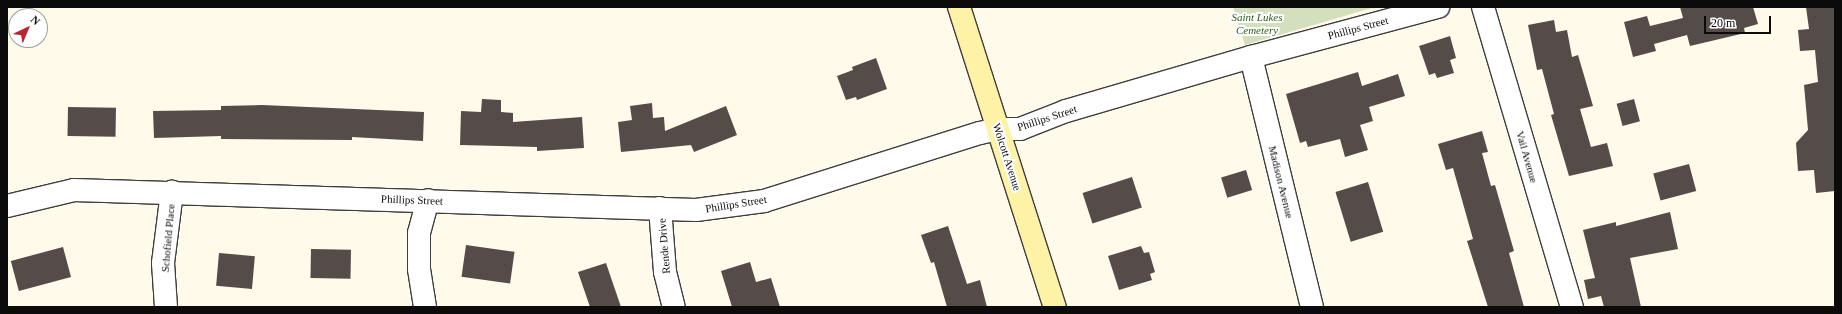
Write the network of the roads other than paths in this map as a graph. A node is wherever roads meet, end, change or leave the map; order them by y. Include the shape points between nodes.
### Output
1 (959, 7) edge
2 (1438, 7) edge
3 (1483, 7) edge
4 (1251, 57) junction
5 (998, 129) junction
6 (172, 192) junction
7 (428, 200) junction
8 (7, 206) edge
9 (660, 208) junction
10 (166, 307) edge
11 (425, 307) edge
12 (674, 307) edge
13 (1055, 307) edge
14 (1312, 307) edge
15 (1572, 307) edge

1 - 5 main road, Wolcott Avenue
2 - 4 street, Phillips Street
3 - 15 street, Vail Avenue
4 - 5 street, Phillips Street via 1066,111 1020,129
4 - 14 street, Madison Avenue
5 - 9 street, Phillips Street via 764,201 696,210
5 - 13 main road, Wolcott Avenue
6 - 7 street, Phillips Street
6 - 8 street, Phillips Street via 74,190
6 - 10 street, Schofield Place via 164,263
7 - 9 street, Phillips Street
7 - 11 street via 419,233 419,269
9 - 12 street, Rende Drive via 665,272

